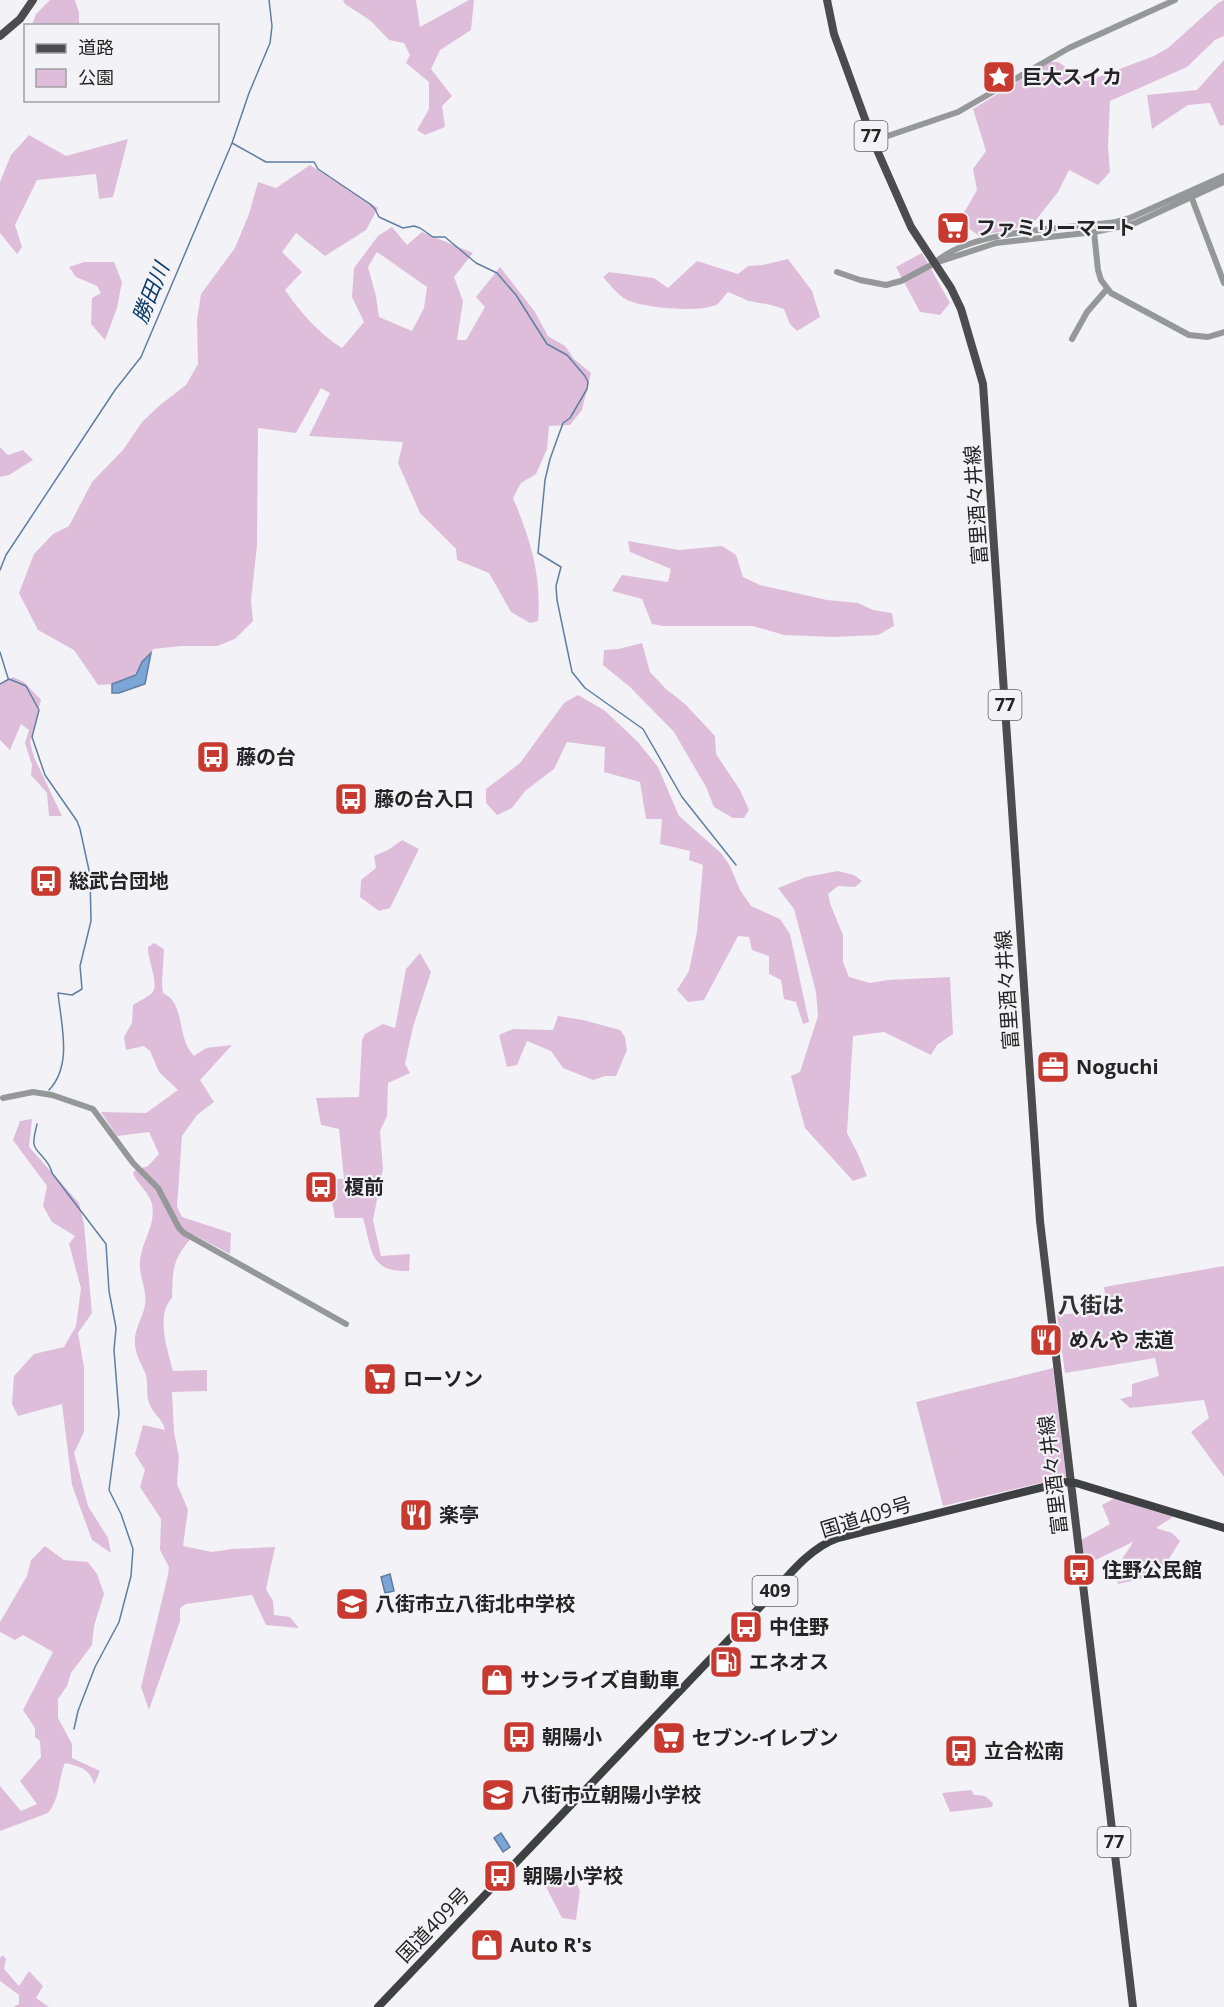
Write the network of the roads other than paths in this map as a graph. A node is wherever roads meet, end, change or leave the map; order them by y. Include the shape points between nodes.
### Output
1 (33, 0) edge
2 (827, 0) edge
3 (1175, 0) edge
4 (0, 36) edge
5 (873, 141) junction
6 (1224, 176) edge
7 (1224, 182) edge
8 (1194, 189) junction
9 (1176, 198) junction
10 (1191, 198) junction
11 (1094, 232) junction
12 (935, 263) junction
13 (837, 272) dead end
14 (1224, 283) edge
15 (1107, 289) junction
16 (1224, 332) edge
17 (1071, 339) dead end
18 (3, 1098) dead end
19 (346, 1324) dead end
20 (1070, 1482) junction
21 (1224, 1528) edge
22 (378, 2007) edge
23 (1134, 2007) edge

1 - 4 main road via 20,19
2 - 5 main road, 富里酒々井線 / 77 via 834,34
3 - 5 street via 1069,48 958,112
5 - 12 main road, 富里酒々井線 / 77 via 903,211
6 - 8 street
7 - 10 street
8 - 9 street
8 - 10 street
9 - 10 street
9 - 12 street via 1116,222 1013,234 973,243 943,255
10 - 11 street via 1142,221
10 - 14 street
11 - 12 street via 996,243
11 - 15 street via 1098,270
12 - 13 street via 886,285
12 - 20 main road, 富里酒々井線 / 77 via 961,309 985,396 1040,1221
15 - 16 street via 1189,335 1208,337
15 - 17 street
18 - 19 street via 33,1092 93,1109 158,1188 184,1233
20 - 21 highway, 国道409号 / 409
20 - 22 highway, 国道409号 / 409 via 838,1538 816,1550
20 - 23 main road, 富里酒々井線 / 77

